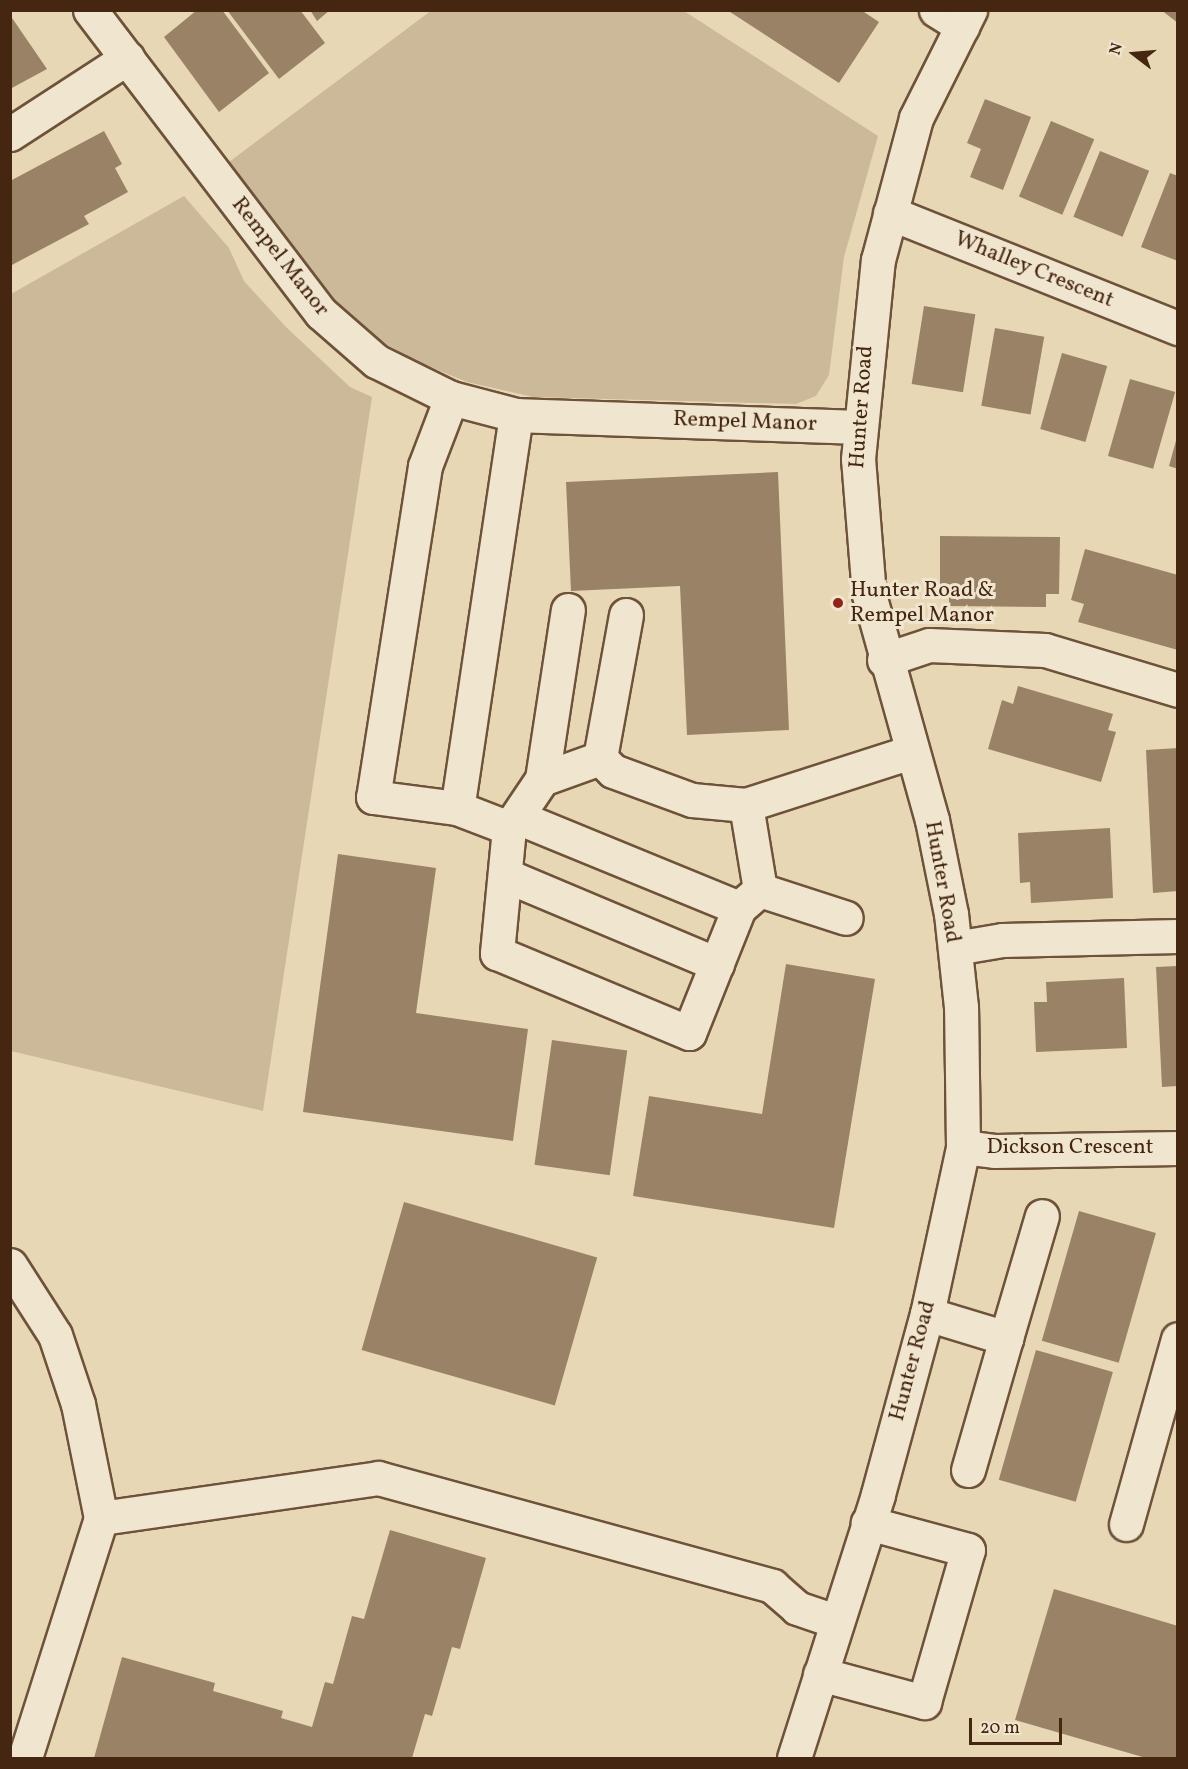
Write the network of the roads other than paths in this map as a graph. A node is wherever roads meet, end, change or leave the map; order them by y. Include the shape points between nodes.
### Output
1 (92, 11) edge
2 (956, 16) edge
3 (127, 58) junction
4 (10, 134) edge
5 (890, 213) junction
6 (1178, 328) edge
7 (451, 398) junction
8 (516, 416) junction
9 (858, 427) junction
10 (568, 610) dead end
11 (626, 615) dead end
12 (884, 660) junction
13 (1178, 690) edge
14 (911, 752) junction
15 (600, 758) junction
16 (542, 779) junction
17 (746, 805) junction
18 (457, 808) junction
19 (513, 822) junction
20 (505, 875) junction
21 (750, 899) junction
22 (846, 918) dead end
23 (1178, 936) edge
24 (955, 948) junction
25 (717, 964) junction
26 (963, 1147) junction
27 (1178, 1148) edge
28 (1042, 1216) dead end
29 (10, 1265) edge
30 (927, 1314) junction
31 (1006, 1338) junction
32 (1178, 1339) edge
33 (968, 1470) dead end
34 (101, 1518) junction
35 (868, 1523) junction
36 (1126, 1524) dead end
37 (836, 1621) junction
38 (820, 1674) junction
39 (25, 1758) edge
40 (795, 1758) edge

1 - 3 street, Rempel Manor
2 - 5 street, Hunter Road via 916,118
3 - 4 street
3 - 7 street, Rempel Manor via 321,313 376,361
5 - 6 street, Whalley Crescent
5 - 9 street, Hunter Road via 866,338
7 - 8 street, Rempel Manor
7 - 18 street via 425,466 373,797
8 - 9 street, Rempel Manor
8 - 18 street
9 - 12 street, Hunter Road via 863,554
10 - 16 street
11 - 15 street
12 - 13 street via 929,645 1046,650
12 - 14 street, Hunter Road
14 - 17 street
14 - 24 street, Hunter Road via 932,820
15 - 16 street
15 - 17 street via 613,771 692,800
16 - 19 street
17 - 21 street
18 - 19 street
19 - 20 street
19 - 21 street
20 - 25 street
20 - 25 street via 497,953 518,962 689,1033
21 - 22 street
21 - 25 street
23 - 24 street via 1002,940
24 - 26 street, Hunter Road
26 - 27 street, Dickson Crescent via 994,1151
26 - 30 street, Hunter Road
28 - 31 street
29 - 34 street via 55,1335 78,1404
30 - 31 street
30 - 35 street, Hunter Road
31 - 33 street
32 - 36 street
34 - 37 street via 378,1478 772,1586 797,1608
34 - 39 street
35 - 37 street, Hunter Road
35 - 38 street via 968,1550 924,1702
37 - 38 street, Hunter Road
38 - 40 street, Hunter Road

